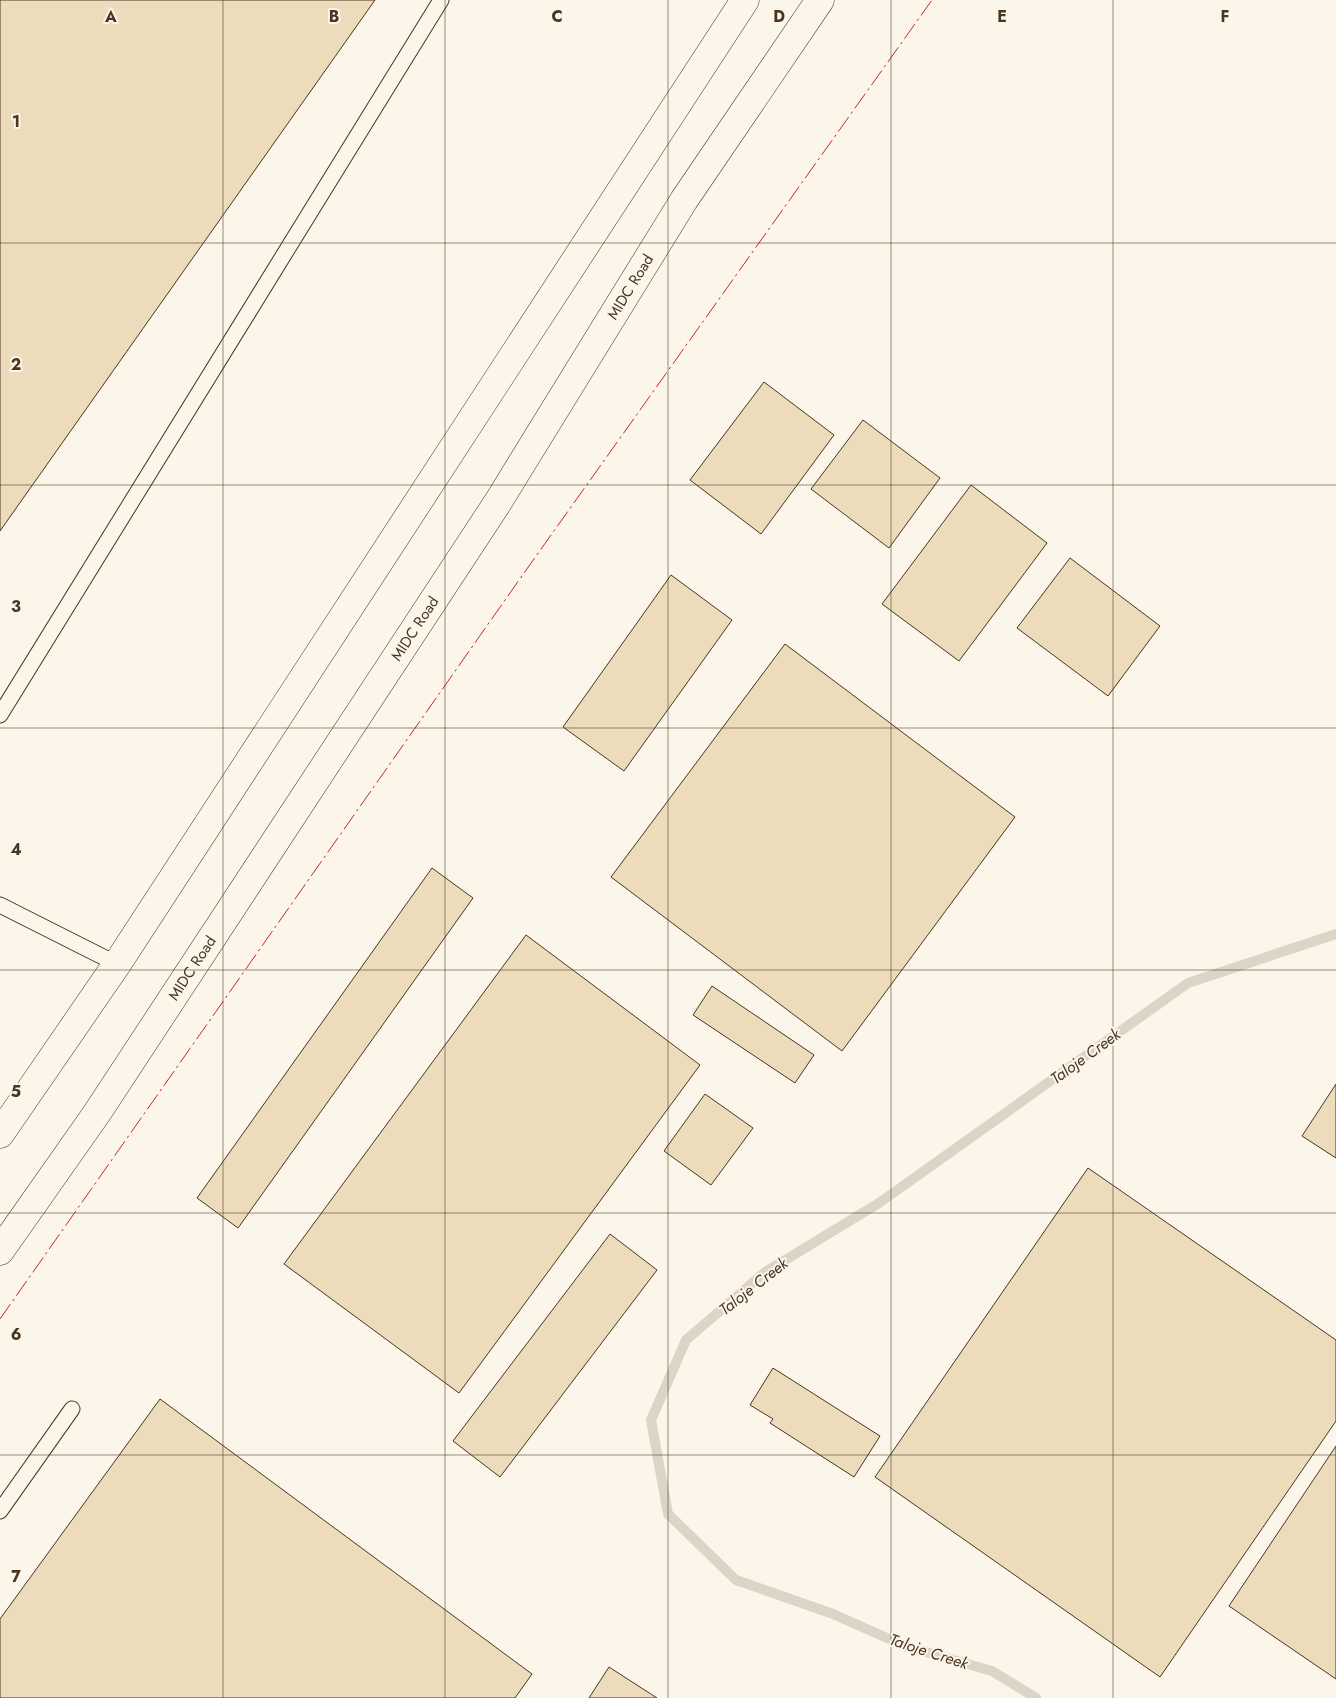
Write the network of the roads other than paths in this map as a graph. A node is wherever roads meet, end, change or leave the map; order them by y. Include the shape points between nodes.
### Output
1 (441, 0) edge
2 (745, 0) edge
3 (820, 0) edge
4 (0, 715) edge
5 (0, 905) edge
6 (117, 964) junction
7 (0, 1134) edge
8 (0, 1251) edge
9 (72, 1409) dead end
10 (0, 1511) edge

1 - 4 lane
2 - 6 main road
3 - 8 main road, MIDC Road via 684,200 498,502 97,1113
5 - 6 lane
6 - 7 main road
9 - 10 lane

